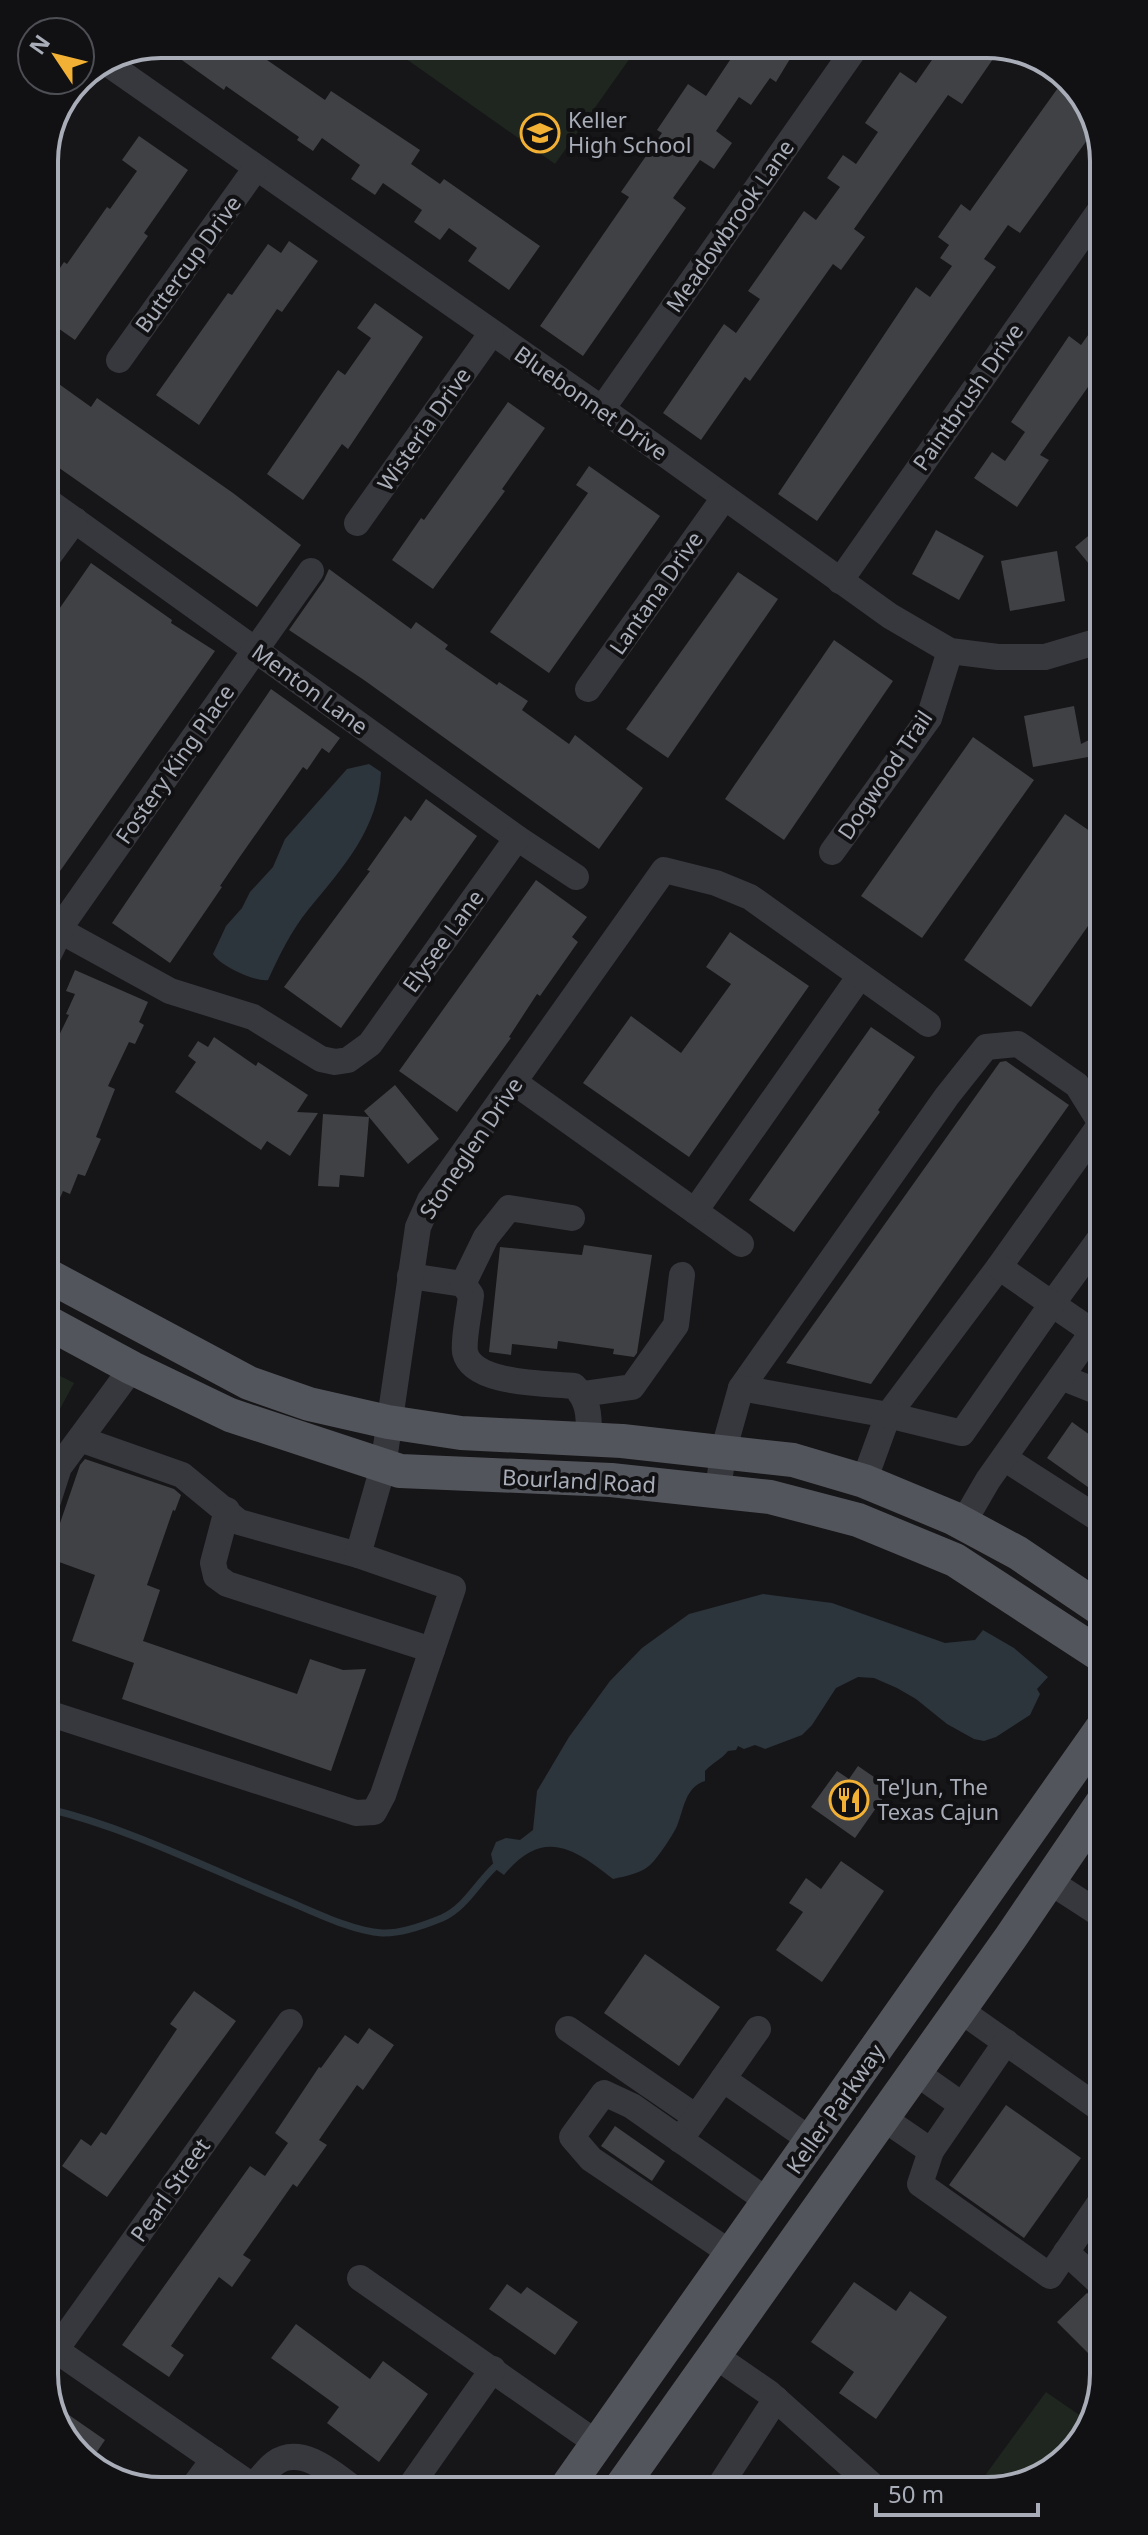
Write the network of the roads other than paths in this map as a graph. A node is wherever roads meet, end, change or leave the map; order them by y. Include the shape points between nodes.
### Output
1 (848, 58) edge
2 (116, 69) edge
3 (256, 168) junction
4 (1090, 224) edge
5 (491, 334) junction
6 (119, 360) dead end
7 (602, 409) junction
8 (724, 498) junction
9 (58, 508) edge
10 (75, 520) junction
11 (357, 523) dead end
12 (58, 543) edge
13 (311, 571) dead end
14 (840, 581) junction
15 (1090, 644) edge
16 (256, 649) junction
17 (950, 651) junction
18 (588, 689) dead end
19 (517, 838) junction
20 (832, 852) dead end
21 (576, 877) dead end
22 (59, 930) joint
23 (860, 976) junction
24 (928, 1024) dead end
25 (514, 1082) junction
26 (1090, 1106) edge
27 (1090, 1137) edge
28 (695, 1211) junction
29 (572, 1218) dead end
30 (741, 1244) dead end
31 (1090, 1252) edge
32 (999, 1267) junction
33 (682, 1275) dead end
34 (410, 1276) junction
35 (58, 1281) edge
36 (463, 1284) junction
37 (1052, 1304) junction
38 (1090, 1323) edge
39 (58, 1328) edge
40 (1090, 1336) edge
41 (132, 1368) junction
42 (1061, 1377) junction
43 (741, 1388) junction
44 (1090, 1389) edge
45 (583, 1394) junction
46 (888, 1415) junction
47 (388, 1422) junction
48 (80, 1439) junction
49 (589, 1439) junction
50 (723, 1452) junction
51 (1004, 1458) junction
52 (383, 1467) junction
53 (58, 1470) edge
54 (864, 1481) junction
55 (718, 1491) junction
56 (227, 1510) junction
57 (1090, 1513) edge
58 (963, 1523) junction
59 (358, 1555) junction
60 (1090, 1602) edge
61 (1090, 1648) edge
62 (432, 1650) junction
63 (58, 1716) edge
64 (1090, 1745) edge
65 (1090, 1842) edge
66 (1049, 1881) junction
67 (1090, 1908) edge
68 (960, 2010) junction
69 (290, 2022) dead end
70 (568, 2029) dead end
71 (758, 2029) dead end
72 (1006, 2042) junction
73 (915, 2072) junction
74 (723, 2079) junction
75 (1090, 2102) edge
76 (962, 2105) junction
77 (696, 2117) junction
78 (883, 2118) junction
79 (680, 2140) junction
80 (812, 2141) junction
81 (931, 2151) junction
82 (769, 2202) junction
83 (1090, 2217) edge
84 (1066, 2252) junction
85 (732, 2254) junction
86 (1090, 2274) edge
87 (360, 2278) dead end
88 (58, 2343) edge
89 (58, 2355) edge
90 (714, 2355) junction
91 (493, 2369) junction
92 (776, 2399) junction
93 (598, 2444) junction
94 (214, 2459) junction
95 (201, 2477) edge
96 (240, 2477) edge
97 (265, 2477) edge
98 (338, 2477) edge
99 (417, 2477) edge
100 (574, 2477) edge
101 (628, 2477) edge
102 (725, 2477) edge
103 (863, 2477) edge

1 - 7 street, Meadowbrook Lane
2 - 3 street, Bluebonnet Drive
3 - 5 street, Bluebonnet Drive
3 - 6 street, Buttercup Drive
4 - 14 street, Paintbrush Drive
5 - 7 street, Bluebonnet Drive
5 - 11 street, Wisteria Drive
7 - 8 street, Bluebonnet Drive
8 - 14 street, Bluebonnet Drive
8 - 18 street, Lantana Drive
9 - 10 street, Menton Lane
10 - 12 street
10 - 16 street, Menton Lane
13 - 16 street, Fostery King Place
14 - 17 street, Bluebonnet Drive
15 - 17 street, Bluebonnet Drive via 1045,657
16 - 19 street, Menton Lane
16 - 22 street, Fostery King Place
17 - 20 street, Dogwood Trail via 929,718
19 - 21 street, Menton Lane
19 - 22 street, Elysee Lane via 370,1044 348,1060 321,1059 253,1017 170,991
23 - 24 street
23 - 25 street, Stoneglen Drive via 750,897 664,870
23 - 28 street
25 - 28 street
25 - 34 street, Stoneglen Drive via 423,1213
26 - 43 street via 1077,1085 1018,1044 986,1047
27 - 32 street
28 - 30 street
29 - 36 street via 509,1208 486,1237
31 - 37 street
32 - 37 street
32 - 46 street
33 - 45 street via 676,1325 632,1387
34 - 36 street
34 - 47 street, Stoneglen Drive
35 - 47 main road, Bourland Road via 249,1383 309,1404
36 - 45 street via 471,1295 465,1352 473,1366 490,1377 574,1386
37 - 38 street
37 - 46 street via 962,1433
39 - 41 main road, Bourland Road
40 - 42 street
41 - 48 street
41 - 52 main road, Bourland Road via 230,1415
42 - 44 street
42 - 51 street
43 - 46 street
43 - 50 street
45 - 49 street
46 - 54 street
47 - 49 main road, Bourland Road via 461,1433
47 - 52 street, Stoneglen Drive
48 - 53 street
48 - 56 street via 182,1475
49 - 50 main road, Bourland Road
50 - 54 main road, Bourland Road via 793,1460
50 - 55 street
51 - 57 street
51 - 58 street
52 - 55 main road, Bourland Road
52 - 59 street, Stoneglen Drive
54 - 58 main road, Bourland Road
55 - 61 main road, Bourland Road via 770,1497 906,1538 955,1560
56 - 59 street via 239,1522
56 - 62 street via 213,1563 216,1576 227,1584
58 - 60 main road, Bourland Road
59 - 62 street via 453,1588
62 - 63 street via 374,1812 356,1813
64 - 80 main road, Keller Parkway
65 - 66 main road, Keller Parkway
66 - 67 street
66 - 68 main road, Keller Parkway
68 - 72 street
68 - 73 main road, Keller Parkway
69 - 88 street, Pearl Street
70 - 77 street
71 - 74 street
72 - 75 street
72 - 76 street
73 - 76 street
73 - 78 main road, Keller Parkway
74 - 77 street
74 - 80 street
76 - 81 street
77 - 79 street
78 - 81 street
78 - 90 main road, Keller Parkway
79 - 82 street
79 - 85 street via 604,2093 572,2137 591,2159
80 - 82 main road, Keller Parkway
81 - 84 street via 920,2184 1050,2276
82 - 85 main road, Keller Parkway
83 - 84 street
84 - 86 street
85 - 93 main road, Keller Parkway
87 - 91 street
89 - 94 street
90 - 92 street
90 - 101 main road, Keller Parkway
91 - 93 street
91 - 99 street
92 - 102 street
92 - 103 street
93 - 100 main road, Keller Parkway
94 - 95 street
94 - 96 street
97 - 98 street via 277,2461 299,2457

